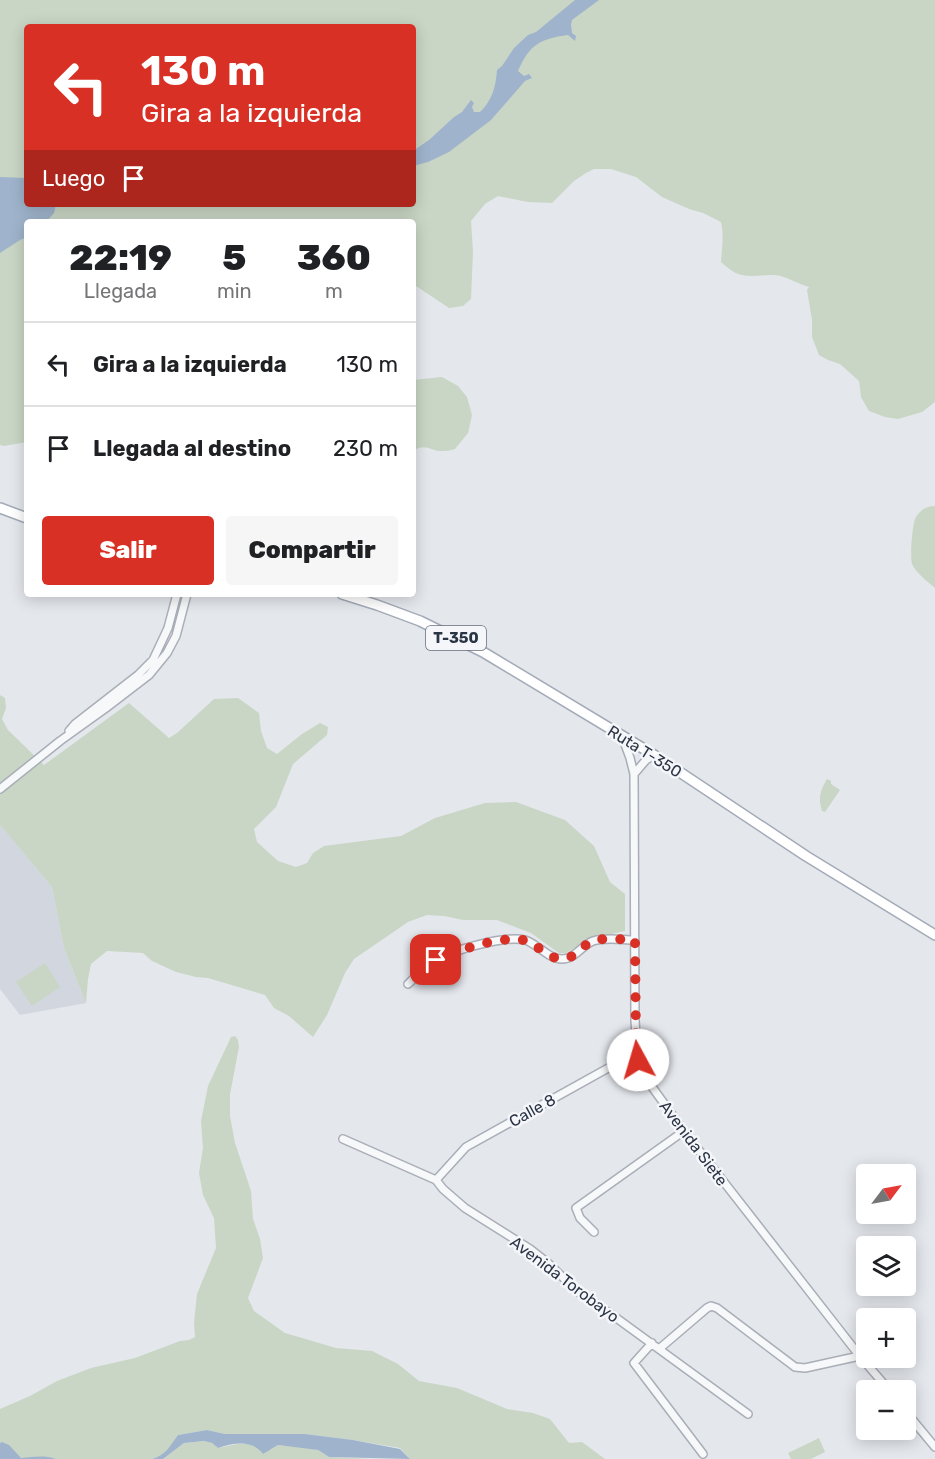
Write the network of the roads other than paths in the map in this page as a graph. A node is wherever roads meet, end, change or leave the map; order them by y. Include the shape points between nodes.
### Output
1 (0, 508) edge
2 (24, 517) edge
3 (176, 597) edge
4 (186, 597) edge
5 (351, 597) edge
6 (622, 736) junction
7 (60, 741) junction
8 (654, 755) junction
9 (634, 774) junction
10 (0, 789) edge
11 (935, 935) edge
12 (635, 940) junction
13 (408, 984) dead end
14 (637, 1052) junction
15 (684, 1131) junction
16 (344, 1139) dead end
17 (436, 1180) junction
18 (594, 1232) dead end
19 (652, 1343) junction
20 (659, 1349) junction
21 (856, 1350) edge
22 (856, 1356) edge
23 (871, 1368) edge
24 (881, 1380) edge
25 (748, 1414) dead end
26 (916, 1424) edge
27 (935, 1447) edge
28 (703, 1454) dead end

1 - 2 main road
3 - 7 street via 168,628 153,660
4 - 7 street via 176,636 156,668
5 - 6 main road, Ruta T-350 / T-350 via 462,641
6 - 8 main road, Ruta T-350 / T-350
6 - 9 street, Avenida Siete
7 - 10 street
8 - 9 street
8 - 11 main road, Ruta T-350 / T-350 via 806,856
9 - 12 street, Avenida Siete
12 - 13 street via 595,940 562,959 527,941 497,941 436,960
12 - 14 street, Avenida Siete
14 - 15 street, Avenida Siete via 647,1080
14 - 17 street, Calle 8 via 466,1147
15 - 18 street via 576,1208
15 - 21 street, Avenida Siete
16 - 17 street, Avenida Torobayo
17 - 19 street, Avenida Torobayo via 465,1208 530,1249 577,1291
19 - 20 street, Avenida Torobayo
19 - 28 street via 634,1363
20 - 22 street via 713,1306 795,1367
20 - 25 street, Avenida Torobayo
23 - 24 street, Avenida Siete
26 - 27 street

